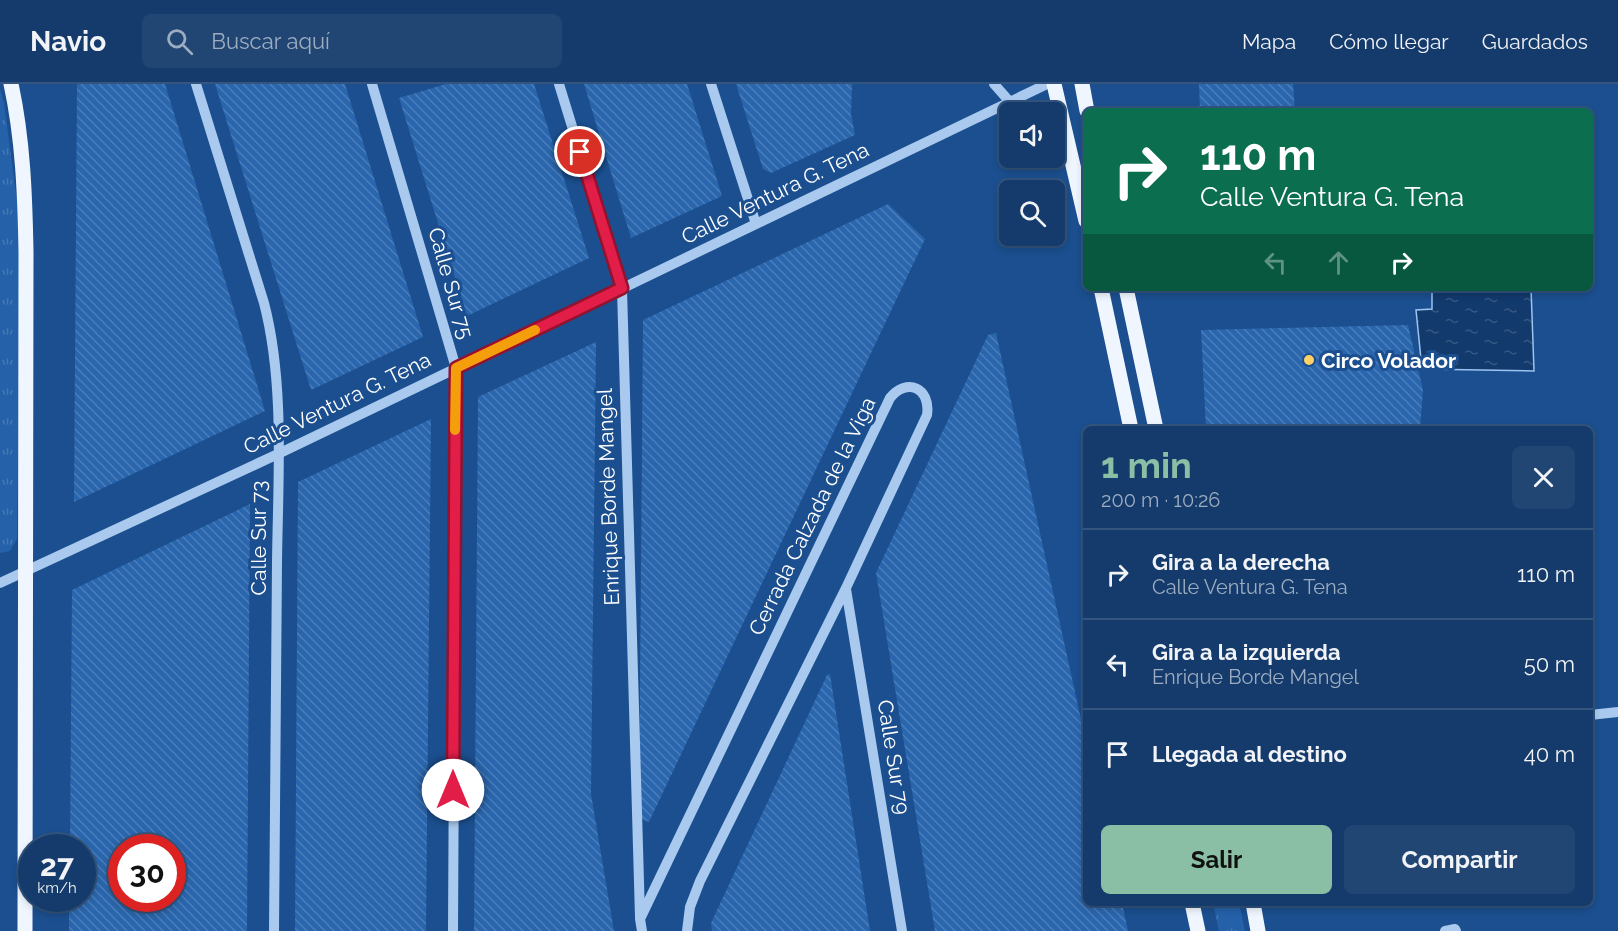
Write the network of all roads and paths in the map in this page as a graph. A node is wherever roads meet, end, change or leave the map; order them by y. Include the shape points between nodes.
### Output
1 (11, 84) edge
2 (196, 84) edge
3 (372, 84) edge
4 (559, 84) edge
5 (711, 84) edge
6 (994, 84) edge
7 (1047, 84) edge
8 (1054, 84) edge
9 (1082, 84) edge
10 (1010, 102) joint
11 (999, 107) edge
12 (1086, 108) edge
13 (1083, 208) edge
14 (756, 224) junction
15 (622, 288) junction
16 (1102, 291) edge
17 (1127, 291) edge
18 (456, 368) junction
19 (1130, 426) edge
20 (1155, 426) edge
21 (278, 454) junction
22 (26, 572) junction
23 (0, 583) edge
24 (846, 588) junction
25 (1618, 712) edge
26 (1593, 715) edge
27 (1193, 906) edge
28 (1253, 906) edge
29 (640, 919) junction
30 (25, 931) edge
31 (274, 931) edge
32 (453, 931) edge
33 (642, 931) edge
34 (687, 931) edge
35 (902, 931) edge
36 (1198, 931) edge
37 (1258, 931) edge
38 (1445, 931) edge
39 (1456, 931) edge

1 - 22 main road via 25,193
2 - 21 street, Calle Sur 73 via 271,331
3 - 18 street, Calle Sur 75
4 - 15 street, Enrique Borde Mangel
5 - 14 street
6 - 10 street
7 - 10 street, Calle Ventura G. Tena
8 - 13 main road
9 - 12 main road
11 - 14 street, Calle Ventura G. Tena
14 - 15 street, Calle Ventura G. Tena
15 - 18 street, Calle Ventura G. Tena
15 - 29 street, Enrique Borde Mangel
16 - 19 main road
17 - 20 main road
18 - 21 street, Calle Ventura G. Tena
18 - 32 street, Calle Sur 75
21 - 22 street, Calle Ventura G. Tena
21 - 31 street, Calle Sur 73
22 - 23 street, Calle Ventura G. Tena
22 - 30 main road
24 - 29 street, Cerrada Calzada de la Viga via 927,415 925,395 916,388 906,386 890,398
24 - 34 street, Cerrada Calzada de la Viga via 700,881 690,907
24 - 35 street, Calle Sur 79
25 - 26 street
27 - 36 main road
28 - 37 main road
29 - 33 street
38 - 39 street

